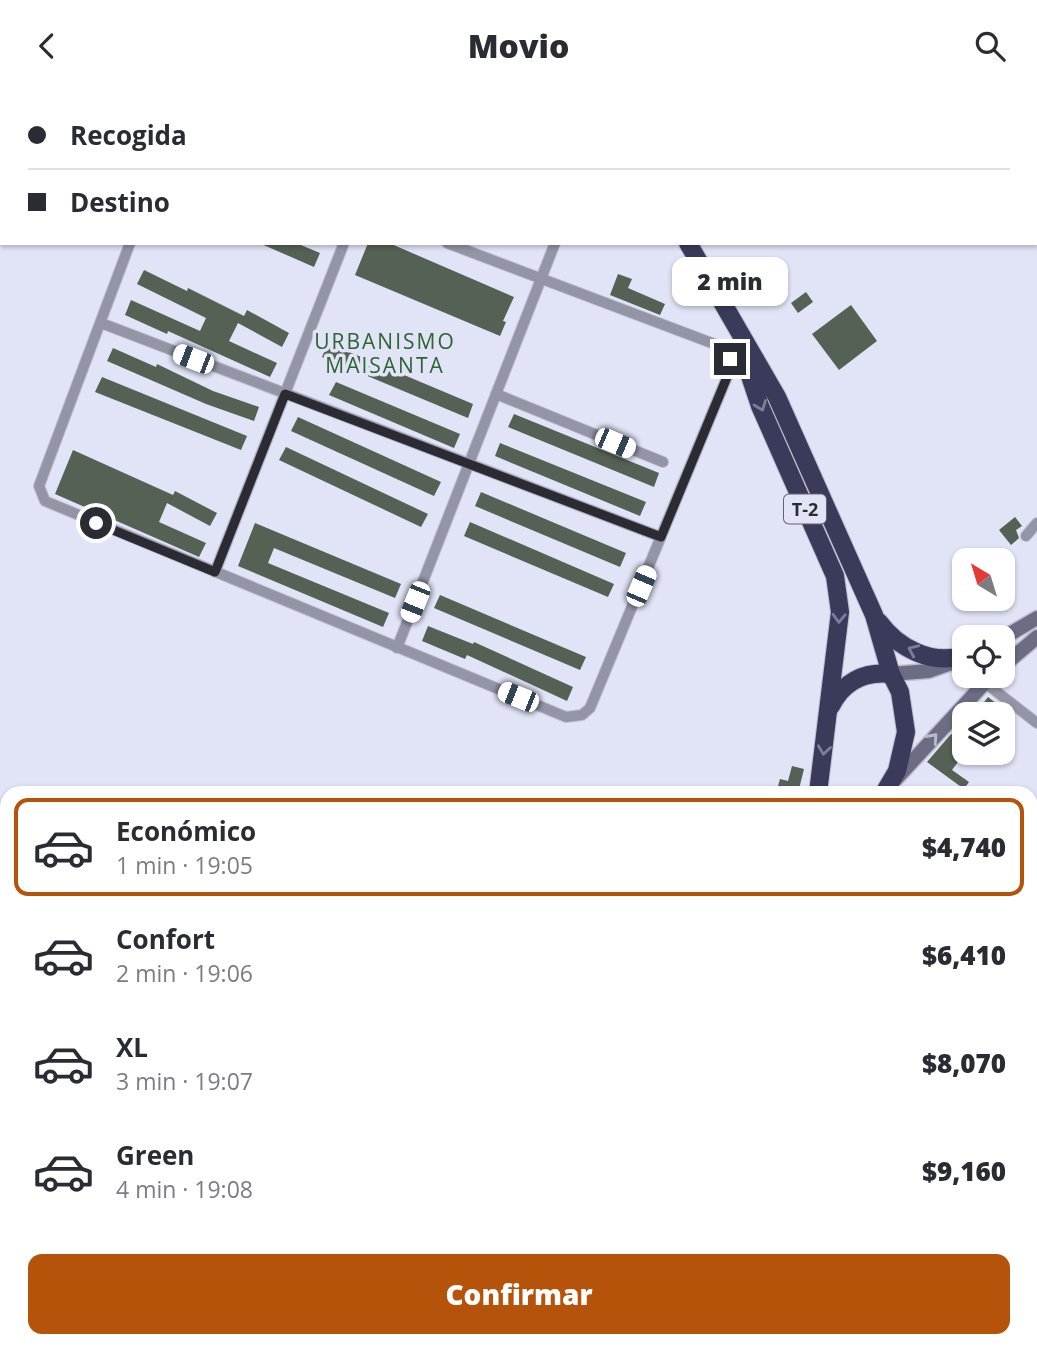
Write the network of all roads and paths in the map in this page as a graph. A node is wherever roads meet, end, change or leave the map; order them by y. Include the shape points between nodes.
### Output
1 (129, 245) edge
2 (343, 245) edge
3 (452, 245) edge
4 (554, 245) edge
5 (689, 245) edge
6 (541, 280) junction
7 (731, 319) junction
8 (101, 323) junction
9 (285, 394) junction
10 (496, 394) junction
11 (663, 462) dead end
12 (469, 464) junction
13 (1037, 523) edge
14 (1026, 536) dead end
15 (661, 537) junction
16 (215, 572) junction
17 (874, 615) junction
18 (1037, 618) edge
19 (1015, 631) edge
20 (1037, 637) edge
21 (397, 648) junction
22 (1015, 656) edge
23 (952, 657) edge
24 (952, 662) edge
25 (891, 674) junction
26 (980, 688) edge
27 (998, 688) edge
28 (830, 707) junction
29 (1037, 723) edge
30 (819, 786) edge
31 (888, 786) edge
32 (891, 786) edge

1 - 8 street
2 - 9 street
3 - 6 street
4 - 6 street
5 - 7 highway, T-2
6 - 10 street
6 - 15 street via 717,345 730,359 732,365
7 - 17 highway, T-2 via 777,397
7 -> 28 highway, T-2 via 760,406 835,576 840,612
8 - 9 street
8 - 16 street via 40,486 41,494 48,503
9 - 12 street
9 - 16 street
10 - 11 street
10 - 12 street
12 - 15 street
12 - 21 street
13 - 14 street
15 - 21 street via 590,708 582,715 566,717
16 - 21 street
23 -> 17 highway, T-2 via 908,650 888,635
17 - 25 highway, T-2
18 - 19 main road
20 - 22 main road
24 - 25 main road via 929,671
25 - 28 highway via 855,680 840,691
25 - 31 highway, T-2 via 900,692 906,732
32 -> 26 main road
27 - 29 street
28 -> 30 highway, T-2

